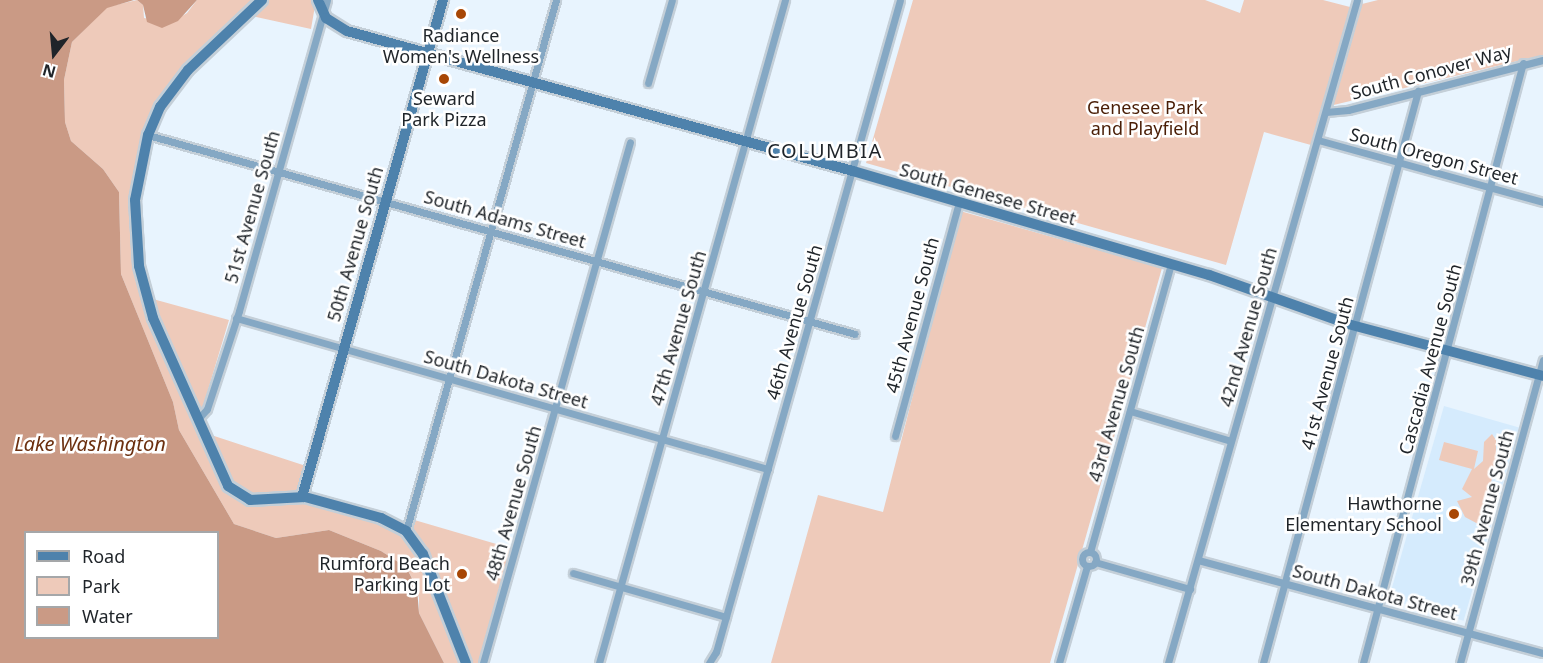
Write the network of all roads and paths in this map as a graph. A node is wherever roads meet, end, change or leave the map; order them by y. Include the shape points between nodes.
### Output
1 (262, 0) edge
2 (318, 0) edge
3 (327, 0) edge
4 (443, 0) edge
5 (556, 0) edge
6 (672, 0) edge
7 (785, 0) edge
8 (900, 0) edge
9 (1358, 0) edge
10 (323, 14) junction
11 (427, 52) junction
12 (1543, 60) edge
13 (1523, 63) junction
14 (532, 82) junction
15 (648, 83) dead end
16 (1418, 91) junction
17 (1326, 112) junction
18 (148, 135) junction
19 (1318, 140) junction
20 (746, 141) junction
21 (630, 142) dead end
22 (1401, 162) junction
23 (278, 170) junction
24 (853, 171) junction
25 (1492, 188) junction
26 (384, 200) junction
27 (959, 202) junction
28 (1543, 202) edge
29 (491, 231) junction
30 (597, 261) junction
31 (1171, 264) junction
32 (704, 291) junction
33 (1272, 299) junction
34 (236, 318) junction
35 (810, 321) junction
36 (1356, 326) junction
37 (855, 334) dead end
38 (343, 349) junction
39 (1447, 351) junction
40 (1543, 360) edge
41 (1541, 375) edge
42 (449, 379) junction
43 (556, 409) junction
44 (1130, 411) junction
45 (198, 419) junction
46 (896, 436) dead end
47 (663, 439) junction
48 (1231, 441) junction
49 (768, 468) junction
50 (302, 497) junction
51 (406, 531) junction
52 (1090, 552) junction
53 (1198, 560) junction
54 (1095, 562) junction
55 (1087, 566) junction
56 (573, 573) dead end
57 (1285, 584) junction
58 (620, 587) junction
59 (1190, 589) junction
60 (1378, 609) junction
61 (726, 617) junction
62 (1469, 633) junction
63 (716, 652) junction
64 (1543, 653) edge
65 (466, 663) edge
66 (483, 663) edge
67 (599, 663) edge
68 (709, 663) edge
69 (719, 663) edge
70 (1059, 663) edge
71 (1168, 663) edge
72 (1263, 663) edge
73 (1363, 663) edge
74 (1460, 663) edge

1 - 18 street via 188,70 160,107
2 - 10 street
3 - 10 street, 51st Avenue South
4 - 11 street, 50th Avenue South
5 - 14 street
6 - 15 street
7 - 20 street, 47th Avenue South
8 - 24 street, 46th Avenue South
9 - 17 street, 42nd Avenue South
10 - 11 street, South Genesee Street via 346,31
10 - 23 street, 51st Avenue South
11 - 14 street, South Genesee Street
11 - 26 street, 50th Avenue South
12 - 13 street, South Conover Way
13 - 16 street, South Conover Way
13 - 25 street, Cascadia Avenue South
14 - 20 street, South Genesee Street
14 - 29 street
16 - 17 street, South Conover Way
16 - 22 street, 41st Avenue South
17 - 19 street, 42nd Avenue South
18 - 23 street, South Adams Street
18 - 45 street via 135,200 139,266 153,318
19 - 22 street, South Oregon Street
19 - 33 street, 42nd Avenue South
20 - 24 street, South Genesee Street
20 - 32 street, 47th Avenue South
21 - 30 street, 48th Avenue South
22 - 25 street, South Oregon Street
22 - 36 street, 41st Avenue South
23 - 26 street, South Adams Street
23 - 34 street, 51st Avenue South
24 - 27 street, South Genesee Street
24 - 35 street, 46th Avenue South
25 - 28 street, South Oregon Street
25 - 39 street, Cascadia Avenue South
26 - 29 street, South Adams Street
26 - 38 street, 50th Avenue South
27 - 31 street, South Genesee Street
27 - 46 street, 45th Avenue South
29 - 30 street, South Adams Street
29 - 42 street
30 - 32 street, South Adams Street
30 - 43 street, 48th Avenue South
31 - 33 street, South Genesee Street
31 - 44 street, 43rd Avenue South
32 - 35 street, South Adams Street
32 - 47 street, 47th Avenue South
33 - 36 street, South Genesee Street
33 - 48 street, 42nd Avenue South
34 - 38 street, South Dakota Street
34 - 45 street, 51st Avenue South via 207,409
35 - 37 street, South Adams Street
35 - 49 street, 46th Avenue South
36 - 39 street, South Genesee Street
36 - 57 street, 41st Avenue South
38 - 42 street, South Dakota Street
38 - 50 street, 50th Avenue South
39 - 41 street, South Genesee Street
39 - 60 street, Cascadia Avenue South
40 - 41 street, 39th Avenue South
41 - 62 street, 39th Avenue South
42 - 43 street, South Dakota Street
42 - 51 street
43 - 47 street, South Dakota Street
43 - 66 street, 48th Avenue South
44 - 48 street
44 - 52 street, 43rd Avenue South
45 - 50 street via 222,477 235,493 256,501
47 - 49 street, South Dakota Street
47 - 58 street, 47th Avenue South
48 - 53 street, 42nd Avenue South
49 - 61 street, 46th Avenue South
50 - 51 street via 381,518
51 - 65 street via 423,554
52 - 54 street
52 - 55 street, 43rd Avenue South via 1083,560
53 - 57 street, South Dakota Street
53 - 59 street, 42nd Avenue South
54 - 55 street
54 - 59 street
55 - 70 street
56 - 58 street
57 - 60 street, South Dakota Street
57 - 72 street, 41st Avenue South
58 - 61 street
58 - 67 street, 47th Avenue South
59 - 71 street, 42nd Avenue South
60 - 62 street, South Dakota Street
60 - 73 street, Cascadia Avenue South
61 - 63 street, 46th Avenue South
62 - 64 street, South Dakota Street
62 - 74 street, 39th Avenue South
63 - 68 street, 46th Avenue South
63 - 69 street

